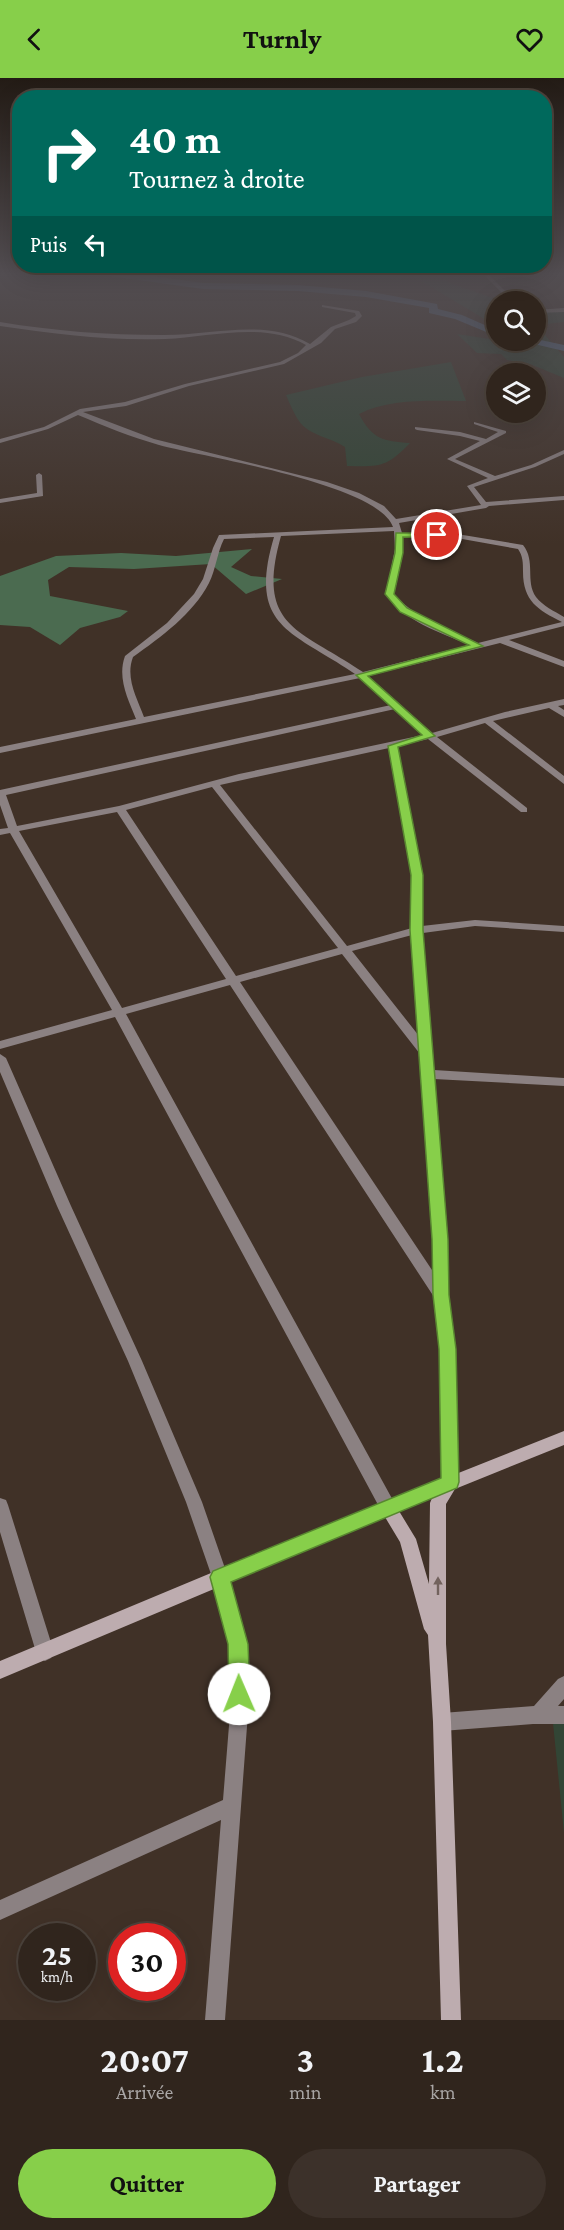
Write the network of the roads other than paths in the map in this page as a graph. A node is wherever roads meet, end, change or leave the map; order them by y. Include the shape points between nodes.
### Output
1 (279, 363) edge
2 (77, 412) junction
3 (476, 423) dead end
4 (417, 428) dead end
5 (0, 441) edge
6 (487, 441) junction
7 (564, 452) edge
8 (39, 475) dead end
9 (494, 478) junction
10 (564, 498) edge
11 (0, 501) edge
12 (487, 504) junction
13 (397, 528) junction
14 (279, 535) junction
15 (564, 622) edge
16 (501, 640) junction
17 (478, 646) junction
18 (564, 664) edge
19 (361, 675) junction
20 (564, 702) edge
21 (550, 704) junction
22 (396, 706) junction
23 (564, 714) edge
24 (141, 720) junction
25 (486, 720) junction
26 (430, 736) junction
27 (393, 746) junction
28 (0, 750) edge
29 (564, 781) edge
30 (215, 784) junction
31 (1, 793) edge
32 (120, 809) junction
33 (524, 810) dead end
34 (7, 831) edge
35 (564, 929) edge
36 (417, 930) junction
37 (345, 950) junction
38 (236, 982) junction
39 (118, 1013) junction
40 (0, 1045) edge
41 (426, 1054) junction
42 (0, 1058) edge
43 (428, 1074) junction
44 (564, 1082) edge
45 (441, 1295) junction
46 (564, 1438) edge
47 (450, 1482) junction
48 (0, 1505) edge
49 (388, 1509) junction
50 (220, 1577) junction
51 (437, 1644) junction
52 (45, 1652) junction
53 (0, 1670) edge
54 (564, 1685) edge
55 (539, 1714) junction
56 (564, 1714) edge
57 (442, 1722) junction
58 (233, 1805) junction
59 (0, 1910) edge
60 (215, 2020) edge
61 (452, 2020) edge

1 - 2 street via 135,401
2 - 5 street via 46,428
2 - 13 street via 165,445 316,479 379,508
3 - 6 street via 504,432
4 - 6 street
6 - 9 street via 450,459
7 - 9 street
8 - 11 street via 41,495
9 - 12 street via 470,486
10 - 12 street
12 - 13 street
13 - 14 street
13 - 15 street via 520,547 526,556 532,597
13 - 17 street via 399,553 392,599 404,610
14 - 19 street via 271,558 271,600 275,611 292,630
14 - 24 street via 222,537 205,583 189,604 169,627 129,656 125,674
15 - 16 street
16 - 17 street
16 - 18 street
17 - 19 street
19 - 22 street
19 - 24 street
20 - 21 street
21 - 23 street
21 - 25 street
22 - 26 street
22 - 31 street
24 - 28 street
25 - 26 street
25 - 29 street
26 - 27 street
26 - 33 street
27 - 30 street
27 - 36 street via 417,875
30 - 32 street
30 - 37 street
31 - 34 street
32 - 34 street
32 - 38 street
34 - 39 street
35 - 36 street via 475,923
36 - 37 street
36 - 41 street
37 - 38 street
37 - 41 street
38 - 39 street
38 - 45 street
39 - 40 street
39 - 49 street
41 - 43 street
42 - 50 street via 135,1361 194,1502
43 - 44 street
43 - 45 street
45 - 47 street via 447,1349
46 - 47 street
47 - 49 street
51 -> 47 street via 438,1503
48 - 52 street
49 - 50 street
49 - 51 street via 408,1539
50 - 52 street
50 - 58 street via 238,1644 239,1713
51 - 57 street
52 - 53 street
54 - 55 street
55 - 56 street
55 - 57 street
57 - 61 street
58 - 59 street
58 - 60 street

